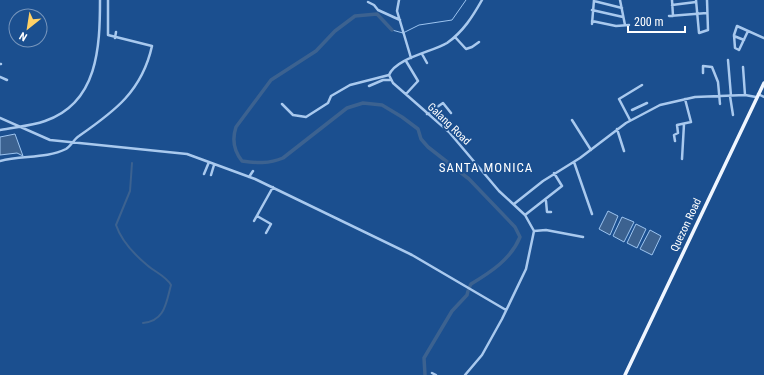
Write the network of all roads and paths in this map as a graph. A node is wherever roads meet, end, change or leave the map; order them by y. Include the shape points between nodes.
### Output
1 (100, 0) edge
2 (108, 0) edge
3 (399, 0) edge
4 (482, 0) edge
5 (594, 0) edge
6 (620, 0) edge
7 (672, 0) edge
8 (707, 0) edge
9 (696, 1) edge
10 (368, 2) dead end
11 (683, 2) edge
12 (672, 5) junction
13 (622, 8) junction
14 (592, 10) junction
15 (707, 13) junction
16 (696, 14) junction
17 (669, 16) dead end
18 (673, 16) junction
19 (623, 17) junction
20 (401, 20) junction
21 (625, 25) junction
22 (629, 25) dead end
23 (748, 31) junction
24 (116, 32) dead end
25 (734, 35) junction
26 (455, 37) junction
27 (115, 38) junction
28 (764, 38) edge
29 (744, 40) junction
30 (478, 42) dead end
31 (422, 54) junction
32 (411, 58) junction
33 (728, 60) dead end
34 (406, 61) junction
35 (426, 63) dead end
36 (743, 67) dead end
37 (703, 73) dead end
38 (389, 75) junction
39 (0, 77) edge
40 (7, 80) dead end
41 (390, 80) junction
42 (764, 83) edge
43 (369, 86) dead end
44 (642, 86) dead end
45 (406, 94) junction
46 (745, 95) junction
47 (720, 96) junction
48 (731, 96) junction
49 (757, 96) junction
50 (764, 96) edge
51 (685, 99) junction
52 (647, 103) dead end
53 (282, 104) dead end
54 (720, 104) dead end
55 (642, 105) junction
56 (632, 110) dead end
57 (645, 112) junction
58 (452, 113) dead end
59 (427, 114) junction
60 (733, 115) dead end
61 (0, 118) edge
62 (572, 120) dead end
63 (630, 120) junction
64 (684, 124) junction
65 (19, 126) junction
66 (617, 129) junction
67 (0, 130) edge
68 (675, 141) dead end
69 (71, 143) junction
70 (591, 150) junction
71 (624, 151) dead end
72 (682, 159) dead end
73 (0, 161) edge
74 (209, 162) junction
75 (574, 162) junction
76 (214, 165) junction
77 (253, 171) dead end
78 (554, 173) junction
79 (204, 174) dead end
80 (211, 175) dead end
81 (249, 177) junction
82 (273, 187) junction
83 (546, 200) junction
84 (514, 204) junction
85 (551, 212) dead end
86 (592, 214) dead end
87 (525, 215) junction
88 (257, 216) junction
89 (254, 221) dead end
90 (534, 231) junction
91 (266, 233) dead end
92 (584, 237) dead end
93 (506, 310) junction
94 (432, 373) dead end
95 (436, 375) edge
96 (465, 375) edge
97 (625, 375) edge

1 - 65 street via 98,55 83,92 53,118
2 - 27 street via 108,35
3 - 20 street via 397,10
4 - 26 street via 472,18
5 - 13 street
5 - 14 street
6 - 13 street
7 - 12 street
8 - 15 street
9 - 11 street
9 - 16 street
10 - 20 street via 378,10
11 - 12 street
12 - 18 street
13 - 19 street
14 - 19 street
14 - 21 street via 592,23
15 - 16 street
15 - 16 street via 707,32 697,32
16 - 18 street
17 - 18 street
19 - 21 street
20 - 32 street
21 - 22 street
23 - 25 street via 737,26
23 - 28 street
23 - 29 street
24 - 27 street
25 - 29 street
25 - 29 street via 735,48 739,50
26 - 30 street via 466,49
26 - 31 street
27 - 69 street via 152,46 136,86 116,108
31 - 32 street
31 - 35 street
32 - 34 street
33 - 48 street
34 - 38 street via 393,68
34 - 45 street via 418,80
36 - 46 street
37 - 47 street via 702,67 712,67
38 - 41 street
38 - 53 street via 350,85 331,96 328,103 306,117 293,115
39 - 40 street
41 - 43 street via 385,79
41 - 45 street, Galang Road
42 - 49 main road, Quezon Road
44 - 63 street via 619,99
45 - 59 street, Galang Road
46 - 48 street
46 - 49 street
47 - 48 street
47 - 51 street
47 - 54 street
48 - 60 street
49 - 50 street
49 - 97 main road, Quezon Road
51 - 57 street via 660,105
51 - 64 street via 690,122
52 - 55 street
55 - 56 street
55 - 57 street
57 - 63 street
58 - 59 street via 443,103
59 - 84 street, Galang Road via 449,132 499,191
61 - 65 street
62 - 70 street
63 - 66 street
64 - 68 street via 676,126 678,133 674,135
64 - 72 street
65 - 67 street
65 - 69 street via 44,138
66 - 70 street
66 - 71 street
69 - 73 street via 66,149 51,153
69 - 74 street via 187,154
70 - 75 street
74 - 76 street
74 - 79 street
75 - 78 street
75 - 86 street
76 - 80 street
76 - 81 street
77 - 81 street
78 - 83 street via 562,186
78 - 84 street
81 - 82 street
82 - 88 street
82 - 93 street via 412,255
83 - 85 street via 547,212
83 - 87 street
84 - 87 street, Galang Road
87 - 90 street, Galang Road
88 - 89 street
88 - 91 street via 272,224
90 - 92 street via 546,230
90 - 93 street via 526,269
93 - 96 street via 490,344
94 - 95 street

